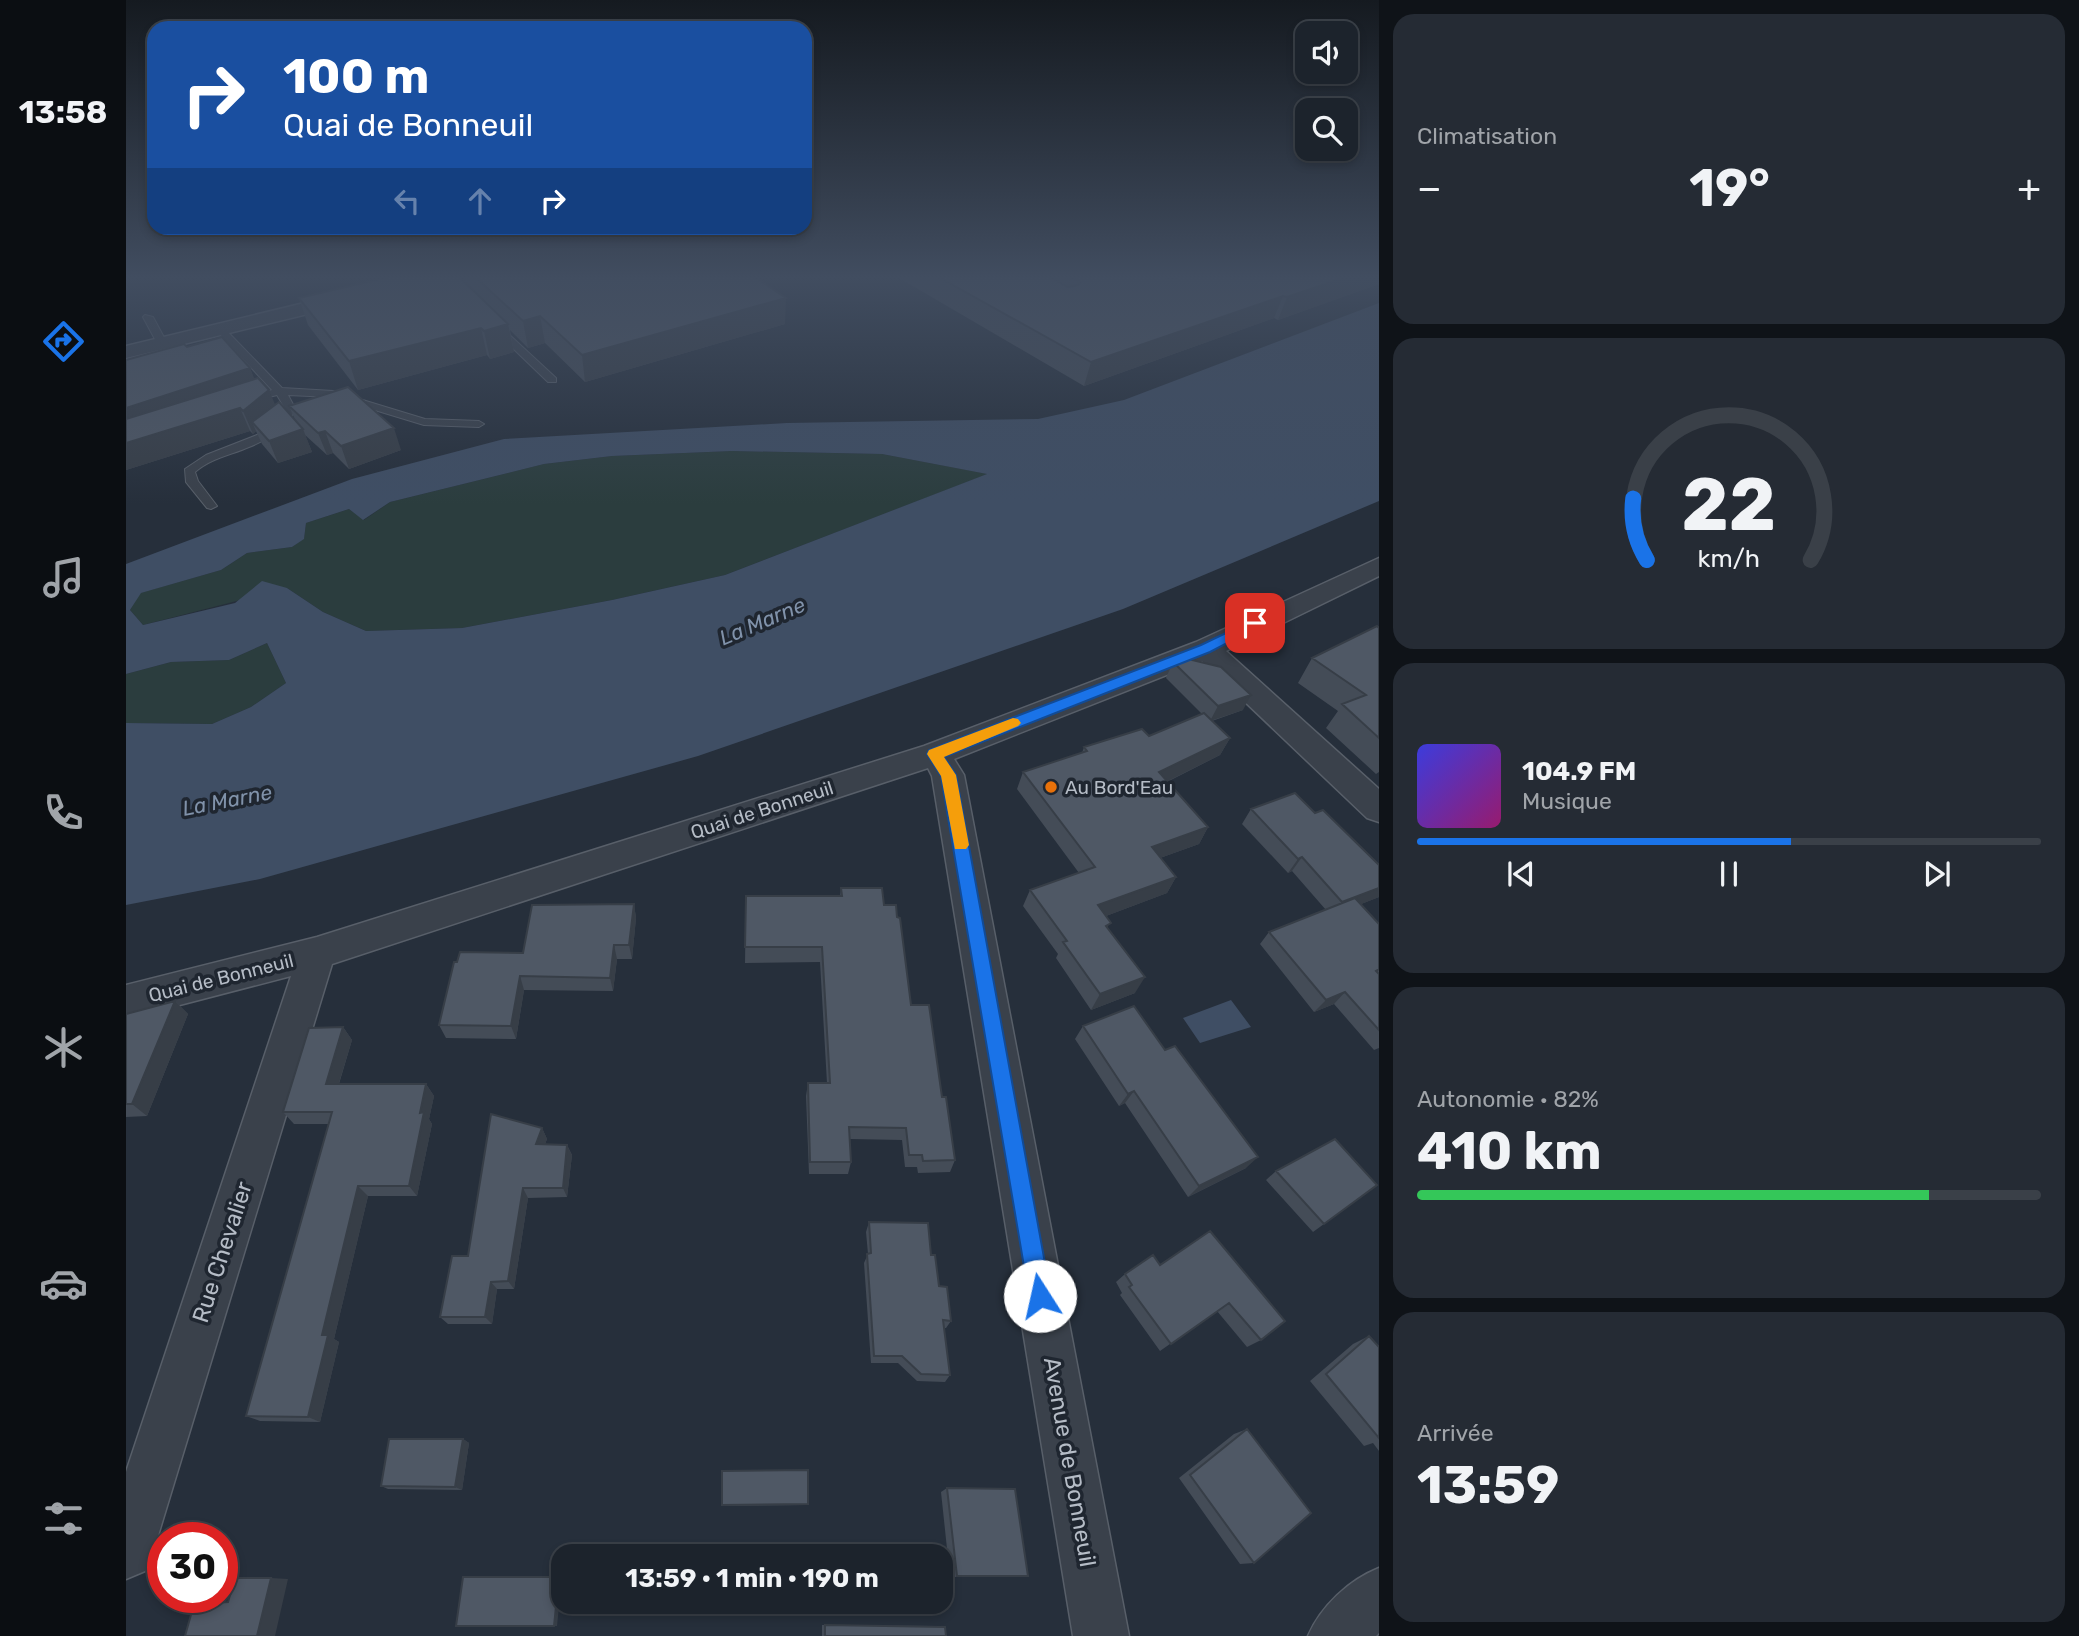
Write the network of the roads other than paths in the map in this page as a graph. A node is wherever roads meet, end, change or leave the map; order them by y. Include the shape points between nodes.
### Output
1 (241, 351) edge
2 (522, 351) edge
3 (552, 380) dead end
4 (279, 391) junction
5 (241, 404) edge
6 (479, 424) dead end
7 (211, 506) dead end
8 (1379, 566) edge
9 (1206, 649) junction
10 (935, 754) junction
11 (1379, 808) edge
12 (317, 953) junction
13 (126, 1002) edge
14 (126, 1552) edge
15 (1379, 1595) edge
16 (1101, 1636) edge
17 (1336, 1636) edge

1 - 4 lane
2 - 3 lane
4 - 5 lane
4 - 6 lane via 332,394 424,422
4 - 7 lane via 291,410 278,426 250,443 198,462 189,471
8 - 9 street, Quai de Bonneuil
9 - 10 street, Quai de Bonneuil
9 - 11 street
10 - 12 street, Quai de Bonneuil
10 - 16 street, Avenue de Bonneuil via 948,775
12 - 13 street, Quai de Bonneuil
12 - 14 street, Rue Chevalier
15 - 17 street

